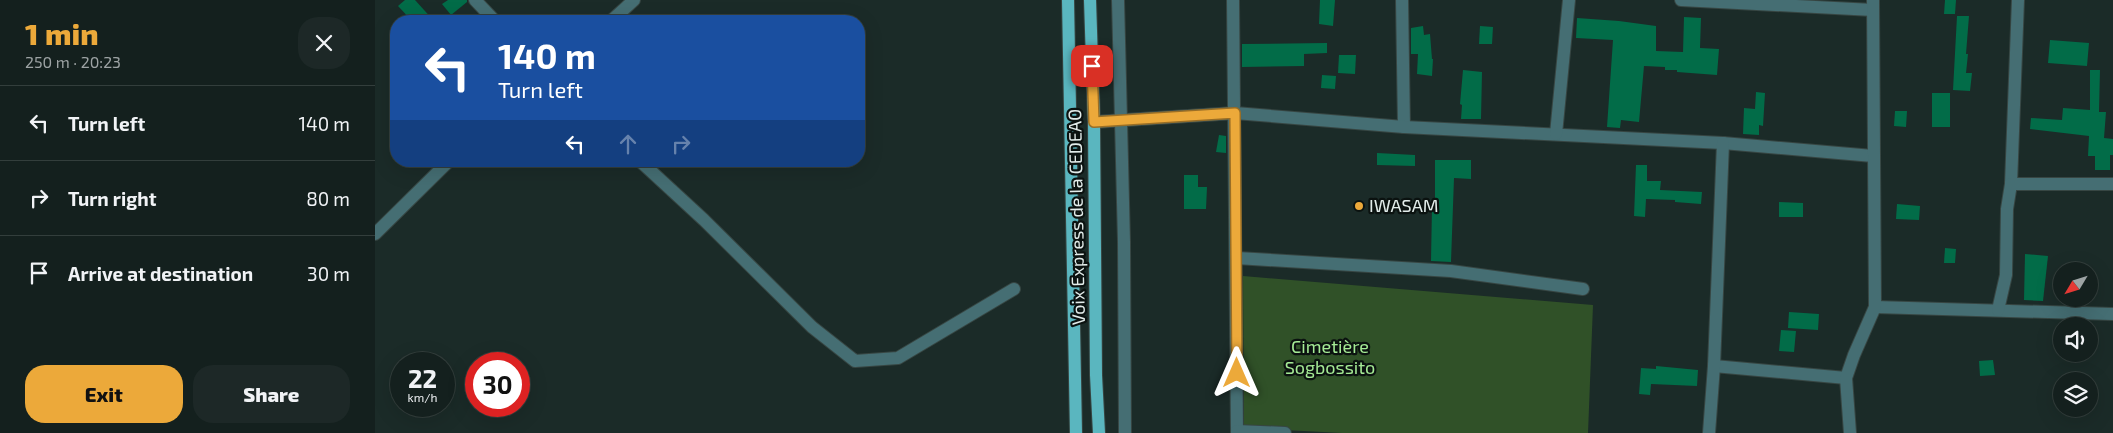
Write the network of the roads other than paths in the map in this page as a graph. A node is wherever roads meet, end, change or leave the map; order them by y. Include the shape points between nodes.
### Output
1 (475, 0) edge
2 (633, 0) edge
3 (1068, 0) edge
4 (1090, 0) edge
5 (1119, 0) edge
6 (1233, 0) edge
7 (1402, 0) edge
8 (1569, 0) edge
9 (1681, 0) edge
10 (2018, 0) edge
11 (1873, 5) edge
12 (489, 15) edge
13 (617, 15) edge
14 (1235, 113) junction
15 (1121, 121) junction
16 (1094, 122) junction
17 (1404, 127) junction
18 (1557, 134) junction
19 (1723, 143) junction
20 (1873, 156) junction
21 (443, 167) edge
22 (647, 167) edge
23 (2011, 184) junction
24 (2113, 184) edge
25 (375, 234) edge
26 (1072, 238) junction
27 (1095, 239) junction
28 (1237, 258) junction
29 (1015, 289) dead end
30 (1583, 289) dead end
31 (1875, 307) junction
32 (1999, 310) junction
33 (2113, 314) edge
34 (1714, 366) junction
35 (1846, 378) junction
36 (1237, 432) edge
37 (1076, 433) edge
38 (1099, 433) edge
39 (1125, 433) edge
40 (1285, 433) edge
41 (1709, 433) edge
42 (1850, 433) edge

1 - 12 street
2 - 13 street
3 - 26 main road
4 - 16 main road, Voix Express de la CEDEAO
5 - 15 street
6 - 14 street
7 - 17 street
8 - 18 street
9 - 11 street
10 - 23 street
11 - 20 street
14 - 15 street
14 - 17 street
14 - 28 street
15 - 16 street
15 - 39 street
16 - 27 main road, Voix Express de la CEDEAO
17 - 18 street
18 - 19 street
19 - 20 street
19 - 34 street
20 - 31 street
21 - 25 street
22 - 29 street via 812,327 855,361 898,358
23 - 24 street
23 - 32 street via 2007,209 2006,275
26 - 27 main road
26 - 37 main road
27 - 38 main road, Voix Express de la CEDEAO
28 - 30 street via 1451,271
28 - 36 street
31 - 32 street
31 - 35 street
32 - 33 street
34 - 35 street
34 - 41 street
35 - 42 street
36 - 40 street

